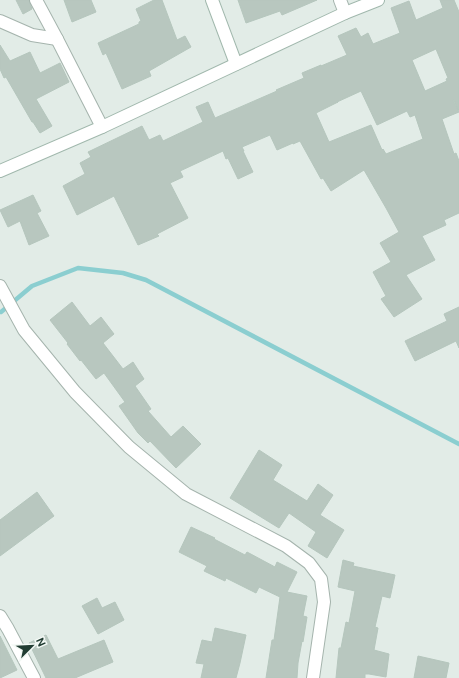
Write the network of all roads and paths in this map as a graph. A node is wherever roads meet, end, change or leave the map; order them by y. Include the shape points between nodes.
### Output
1 (36, 0) edge
2 (212, 0) edge
3 (340, 0) edge
4 (378, 0) edge
5 (345, 13) junction
6 (0, 21) edge
7 (57, 39) junction
8 (236, 64) junction
9 (102, 127) junction
10 (0, 170) edge
11 (1, 288) edge
12 (0, 616) edge
13 (34, 678) edge
14 (313, 678) edge

1 - 7 street
2 - 8 street
3 - 5 street
4 - 5 street
5 - 8 street
6 - 7 street via 32,35
7 - 9 street
8 - 9 street
9 - 10 street
11 - 14 street via 24,330 75,392 129,447 186,494 286,546 309,563 321,579 324,602
12 - 13 street

